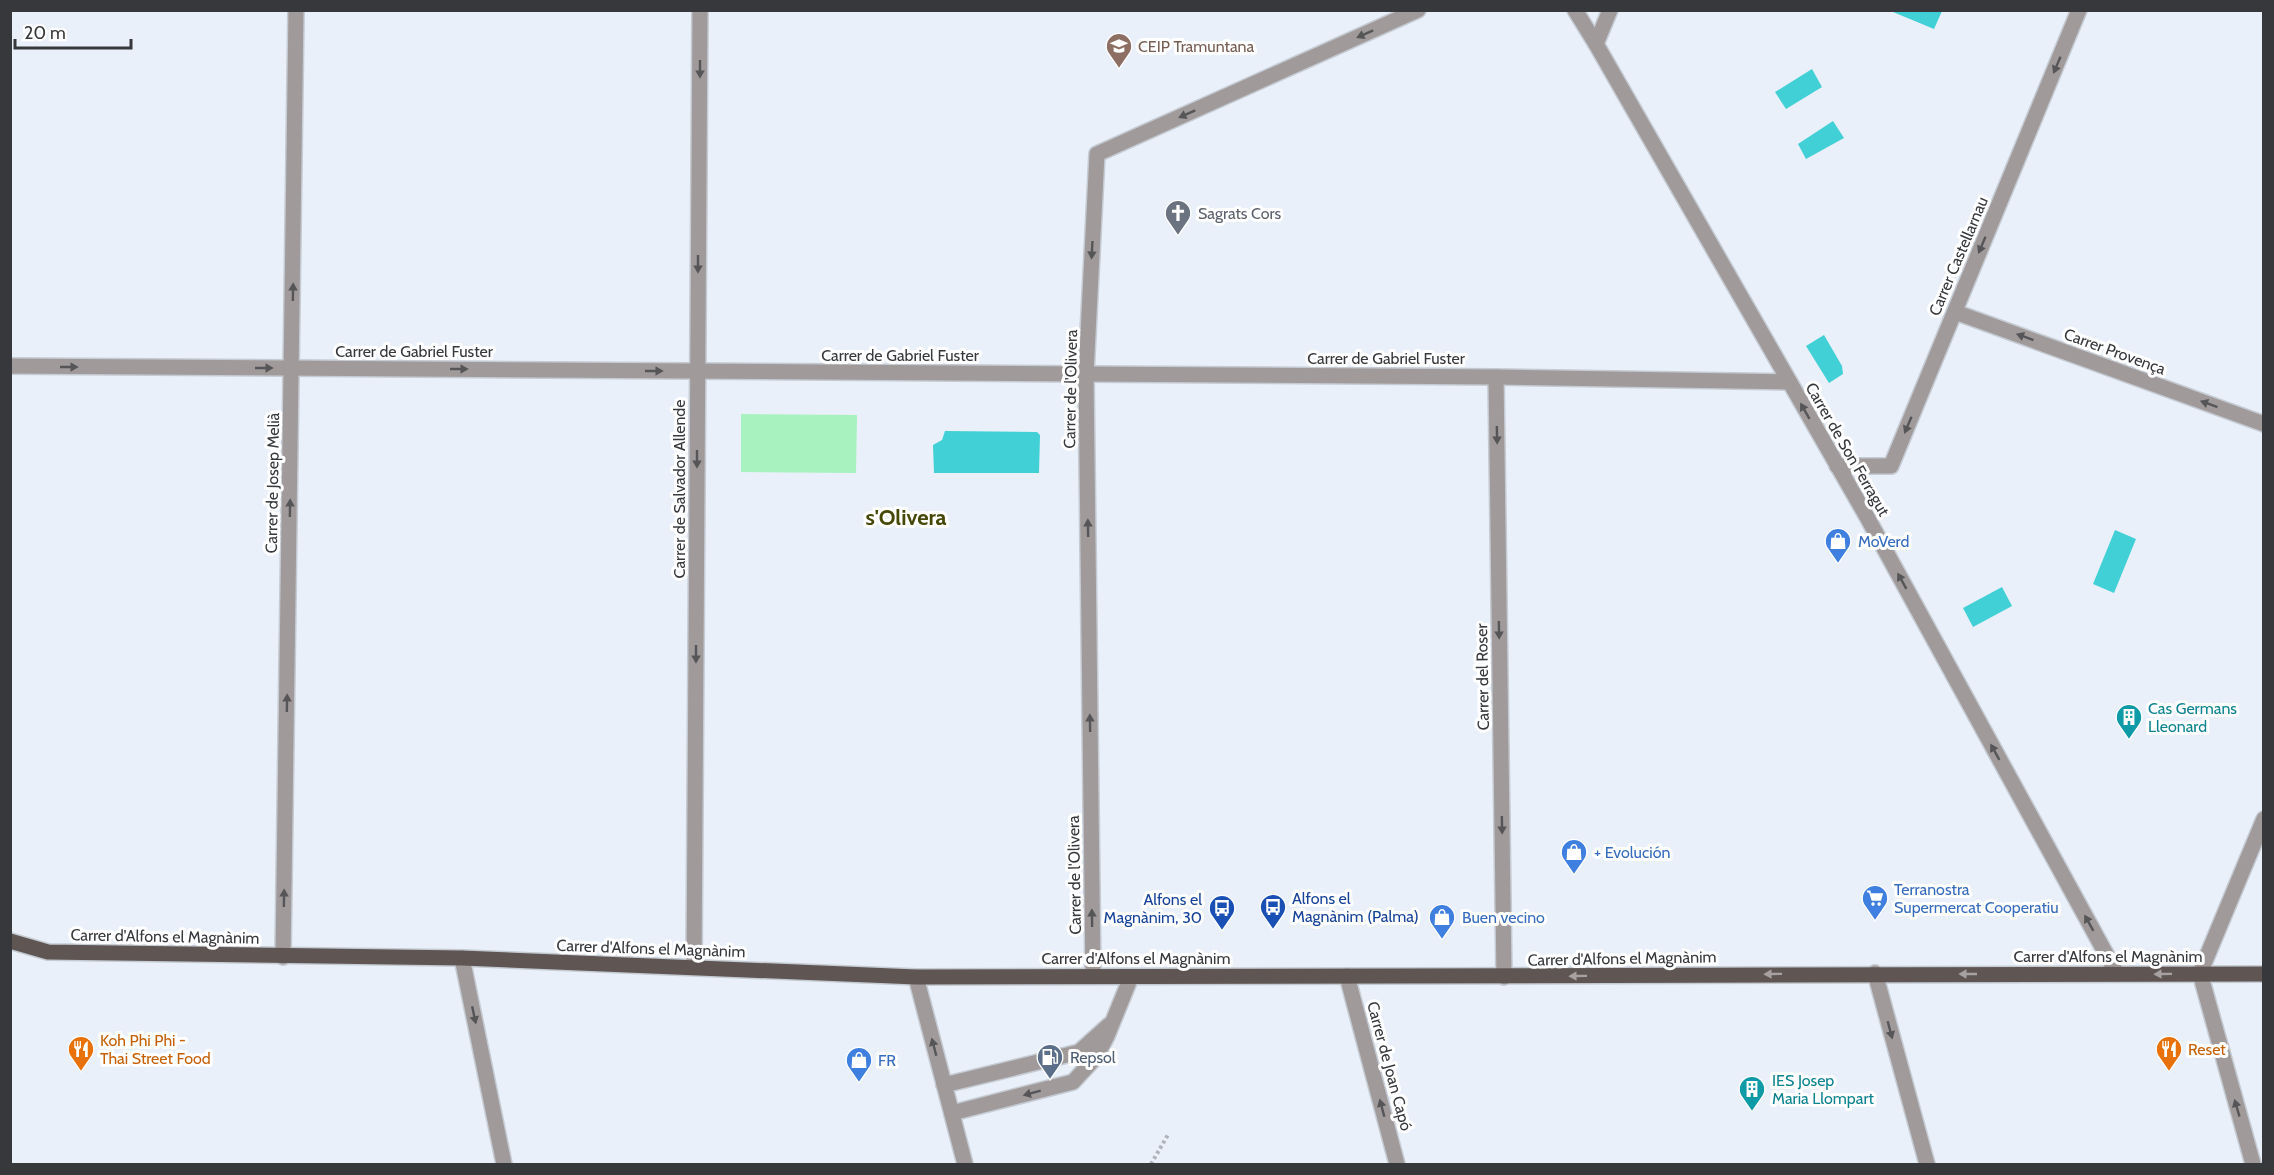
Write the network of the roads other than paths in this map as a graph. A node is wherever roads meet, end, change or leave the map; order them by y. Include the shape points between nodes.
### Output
1 (296, 10) edge
2 (700, 10) edge
3 (1418, 10) edge
4 (1575, 10) edge
5 (1611, 10) edge
6 (2079, 10) edge
7 (1596, 44) junction
8 (1955, 312) junction
9 (10, 366) edge
10 (292, 368) junction
11 (697, 371) junction
12 (1086, 374) junction
13 (1496, 377) junction
14 (1788, 382) junction
15 (2264, 424) edge
16 (1837, 466) junction
17 (2264, 819) edge
18 (10, 941) edge
19 (283, 957) junction
20 (462, 958) junction
21 (694, 967) junction
22 (2200, 973) junction
23 (1875, 974) junction
24 (2117, 974) junction
25 (2264, 974) edge
26 (1093, 976) junction
27 (1131, 976) junction
28 (1347, 976) junction
29 (916, 977) junction
30 (1504, 977) junction
31 (1112, 1024) junction
32 (944, 1084) junction
33 (952, 1113) junction
34 (504, 1164) edge
35 (965, 1164) edge
36 (1397, 1164) edge
37 (1927, 1164) edge
38 (2253, 1164) edge

10 -> 1 street, Carrer de Josep Melià
2 -> 11 street, Carrer de Salvador Allende
3 -> 12 street, Carrer de l'Olivera via 1096,154
4 - 7 street, Carrer de Son Ferragut
5 - 7 street
6 -> 8 street, Carrer Castellarnau
7 - 14 street, Carrer de Son Ferragut
15 -> 8 street, Carrer Provença
8 -> 16 street, Carrer Castellarnau via 1891,466
9 -> 10 street, Carrer de Gabriel Fuster
10 -> 11 street, Carrer de Gabriel Fuster
19 -> 10 street, Carrer de Josep Melià
11 - 12 street, Carrer de Gabriel Fuster
11 -> 21 street, Carrer de Salvador Allende
12 - 13 street, Carrer de Gabriel Fuster
26 -> 12 street, Carrer de l'Olivera
13 - 14 street, Carrer de Gabriel Fuster
13 -> 30 street, Carrer del Roser
16 -> 14 street, Carrer de Son Ferragut
24 -> 16 street, Carrer de Son Ferragut
17 - 22 street
18 - 19 main road, Carrer d'Alfons el Magnànim via 48,952
19 - 20 main road, Carrer d'Alfons el Magnànim
20 - 21 main road, Carrer d'Alfons el Magnànim
20 -> 34 street
21 - 29 main road, Carrer d'Alfons el Magnànim
22 -> 24 main road, Carrer d'Alfons el Magnànim
22 - 25 main road, Carrer d'Alfons el Magnànim
38 -> 22 street
24 -> 23 main road, Carrer d'Alfons el Magnànim
23 -> 30 main road, Carrer d'Alfons el Magnànim
23 -> 37 street
26 - 27 main road, Carrer d'Alfons el Magnànim
26 - 29 main road, Carrer d'Alfons el Magnànim
27 - 28 main road, Carrer d'Alfons el Magnànim
27 - 31 street
28 - 30 main road, Carrer d'Alfons el Magnànim
36 -> 28 street, Carrer de Joan Capó
32 -> 29 street
31 - 32 street via 1079,1052
31 -> 33 street via 1096,1057 1073,1082
32 - 33 street
33 - 35 street

